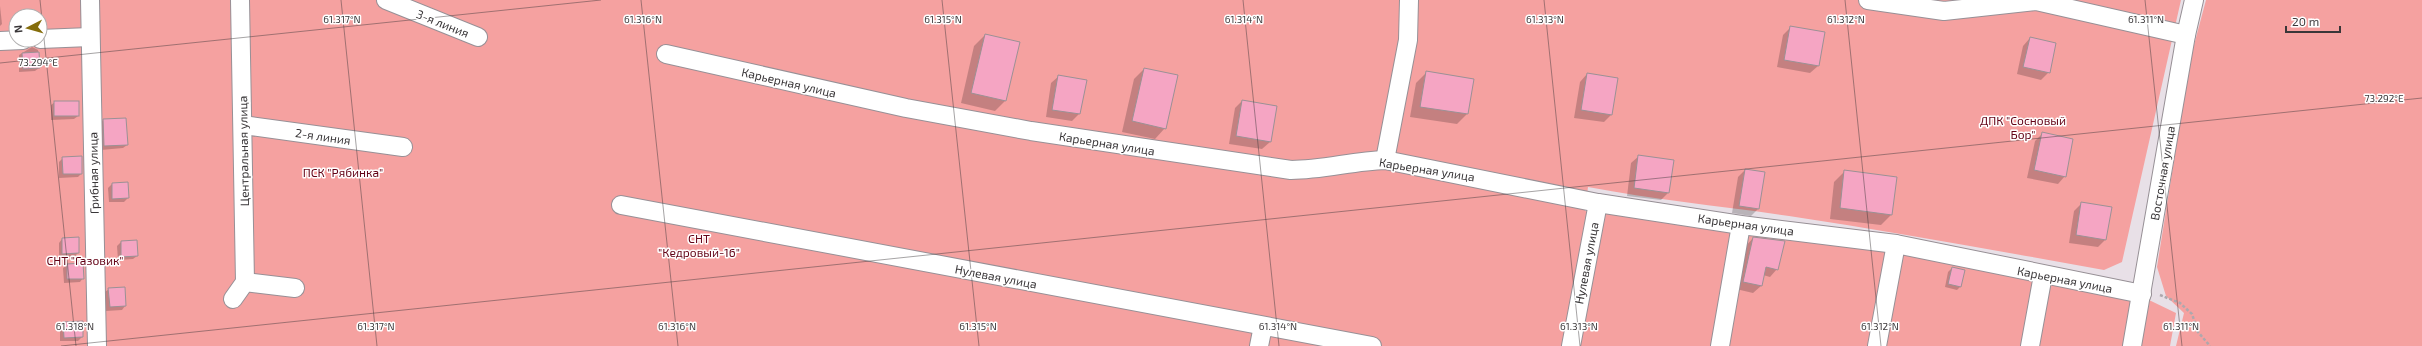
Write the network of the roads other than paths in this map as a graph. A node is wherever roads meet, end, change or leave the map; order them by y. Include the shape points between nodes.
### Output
1 (90, 0) edge
2 (240, 0) edge
3 (386, 0) edge
4 (1409, 0) edge
5 (1868, 0) edge
6 (2194, 0) edge
7 (2186, 35) junction
8 (478, 37) dead end
9 (90, 38) junction
10 (48, 39) edge
11 (666, 54) dead end
12 (243, 125) junction
13 (403, 147) dead end
14 (1385, 160) junction
15 (1598, 203) junction
16 (621, 205) dead end
17 (1741, 225) junction
18 (1896, 244) junction
19 (2044, 275) junction
20 (245, 282) junction
21 (295, 288) dead end
22 (2142, 294) junction
23 (234, 299) dead end
24 (1263, 326) junction
25 (97, 346) edge
26 (1259, 346) edge
27 (1372, 346) edge
28 (1571, 346) edge
29 (1720, 346) edge
30 (1877, 346) edge
31 (2030, 346) edge
32 (2132, 346) edge

1 - 9 street, Грибная улица
2 - 12 street, Центральная улица
3 - 8 street, 3-я линия
4 - 14 street via 1408,40
5 - 7 street via 1944,11 2036,0
6 - 7 street, Восточная улица
7 - 22 street, Восточная улица
9 - 10 street
9 - 25 street, Грибная улица
11 - 14 street, Карьерная улица via 906,108 1015,128 1273,168 1312,170 1367,160
12 - 13 street, 2-я линия
12 - 20 street, Центральная улица
14 - 15 street, Карьерная улица
15 - 17 street, Карьерная улица
15 - 28 street, Нулевая улица
16 - 24 street, Нулевая улица
17 - 18 street, Карьерная улица
17 - 29 street
18 - 19 street, Карьерная улица
18 - 30 street
19 - 22 street, Карьерная улица
19 - 31 street
20 - 21 street
20 - 23 street
22 - 32 street, Восточная улица
24 - 26 street
24 - 27 street, Нулевая улица

